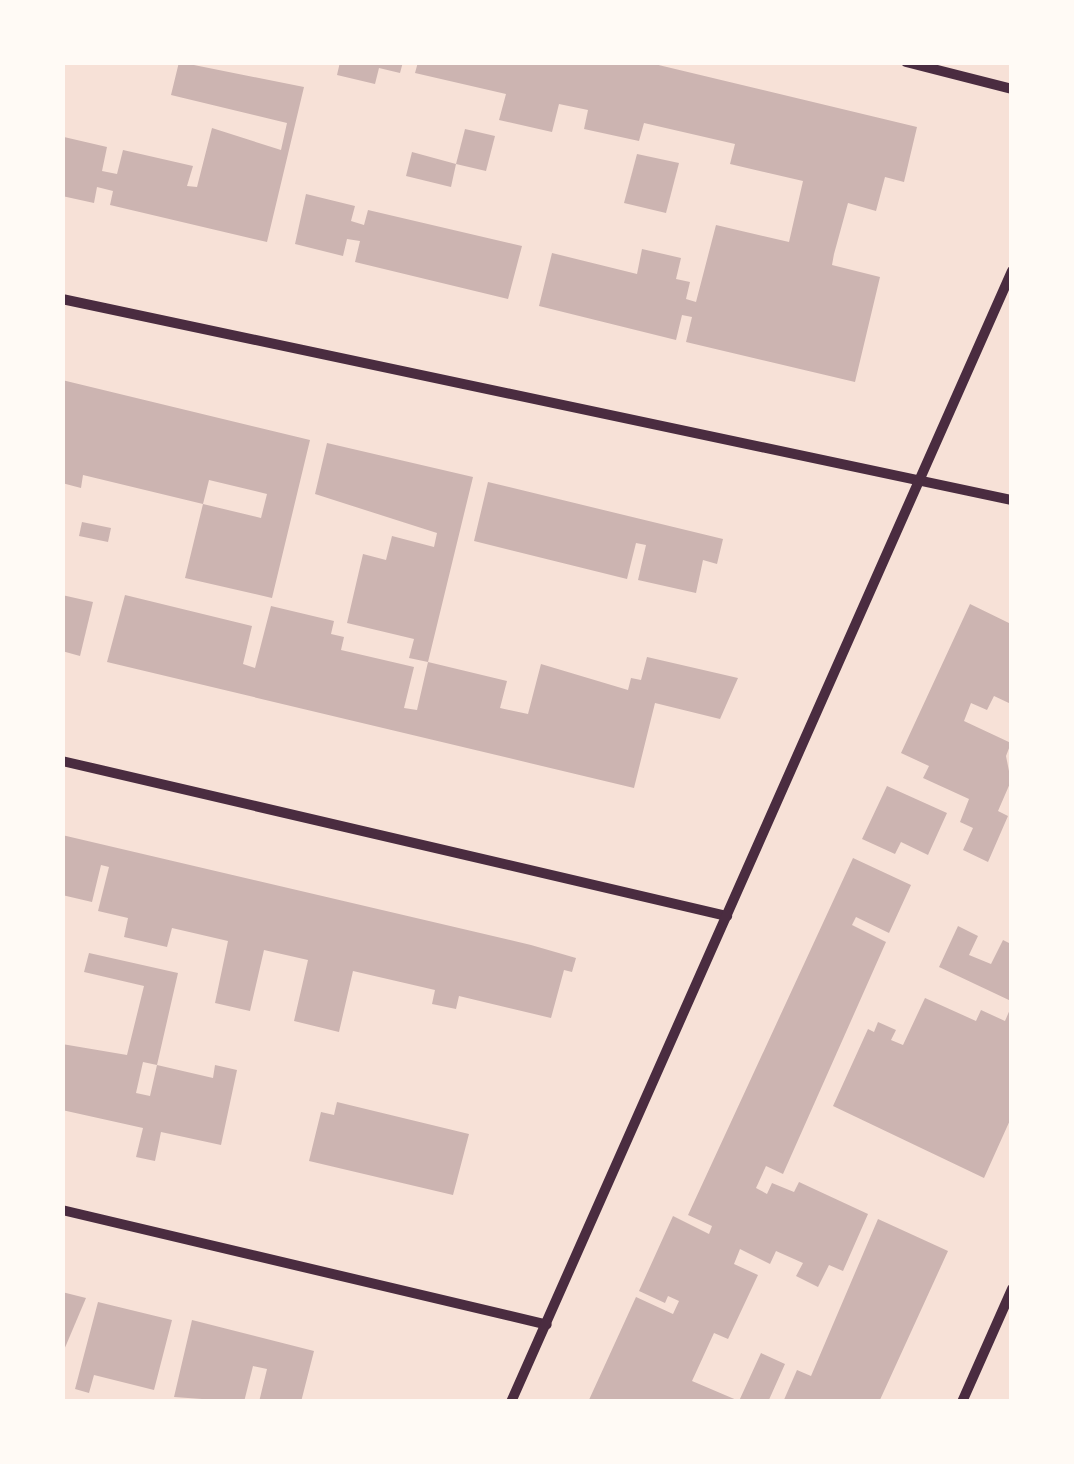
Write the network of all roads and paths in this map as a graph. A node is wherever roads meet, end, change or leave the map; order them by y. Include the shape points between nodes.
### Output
1 (906, 62) edge
2 (1012, 89) edge
3 (1012, 271) edge
4 (62, 300) edge
5 (918, 477) junction
6 (1012, 500) edge
7 (62, 760) edge
8 (728, 916) junction
9 (62, 1210) edge
10 (1012, 1289) edge
11 (547, 1325) junction
12 (512, 1402) edge
13 (962, 1402) edge

1 - 2 street
3 - 5 street
4 - 5 street
5 - 6 street
5 - 8 street
7 - 8 street
8 - 11 street
9 - 11 street
10 - 13 street
11 - 12 street

